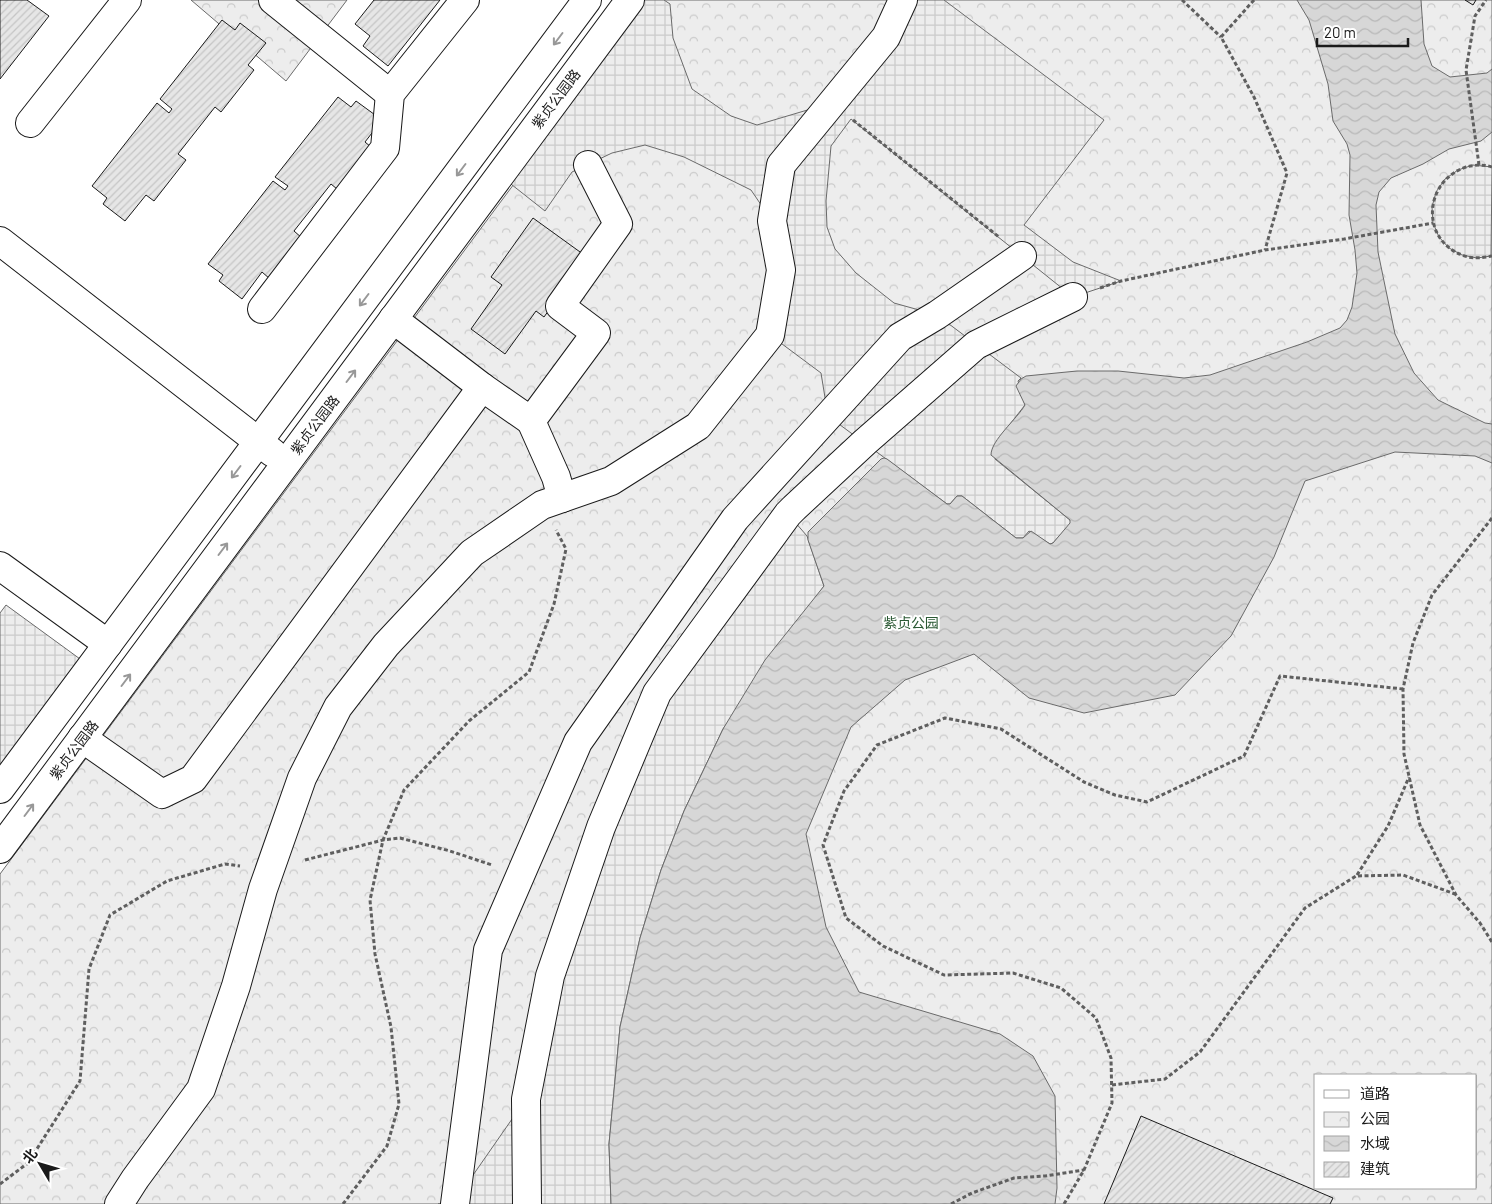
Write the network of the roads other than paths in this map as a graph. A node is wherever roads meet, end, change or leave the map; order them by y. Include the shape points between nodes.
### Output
1 (127, 0) edge
2 (273, 0) edge
3 (465, 0) edge
4 (587, 0) edge
5 (630, 0) edge
6 (903, 0) edge
7 (390, 94) junction
8 (30, 124) dead end
9 (588, 165) dead end
10 (0, 241) edge
11 (1022, 256) road end
12 (1073, 297) road end
13 (262, 309) dead end
14 (393, 319) junction
15 (482, 387) junction
16 (531, 421) junction
17 (259, 442) junction
18 (286, 463) junction
19 (552, 502) junction
20 (0, 566) edge
21 (108, 644) junction
22 (82, 738) junction
23 (0, 789) edge
24 (0, 849) edge
25 (119, 1204) edge
26 (455, 1204) edge
27 (527, 1204) edge

1 - 8 street
2 - 7 street
3 - 7 street
4 -> 17 street
5 - 14 street, 紫贞公园路
6 - 19 street via 886,37 781,165 772,221 781,270 770,335 698,426 611,481
7 - 13 street via 385,148
9 - 16 street via 618,224 560,306 596,333
10 - 17 street
11 - 26 street via 900,337 735,519 578,742 488,950
12 - 27 street via 976,345 788,514 657,693 601,827 550,976 526,1099
14 - 15 street
18 -> 14 street, 紫贞公园路
15 - 16 street
15 - 22 street via 193,779 162,794
16 - 19 street via 556,477
17 - 18 street
17 -> 21 street
22 -> 18 street, 紫贞公园路
19 - 25 street via 472,553 386,645 338,707 302,778 263,889 236,986 201,1089
20 - 21 street
21 - 23 street
24 -> 22 street, 紫贞公园路

